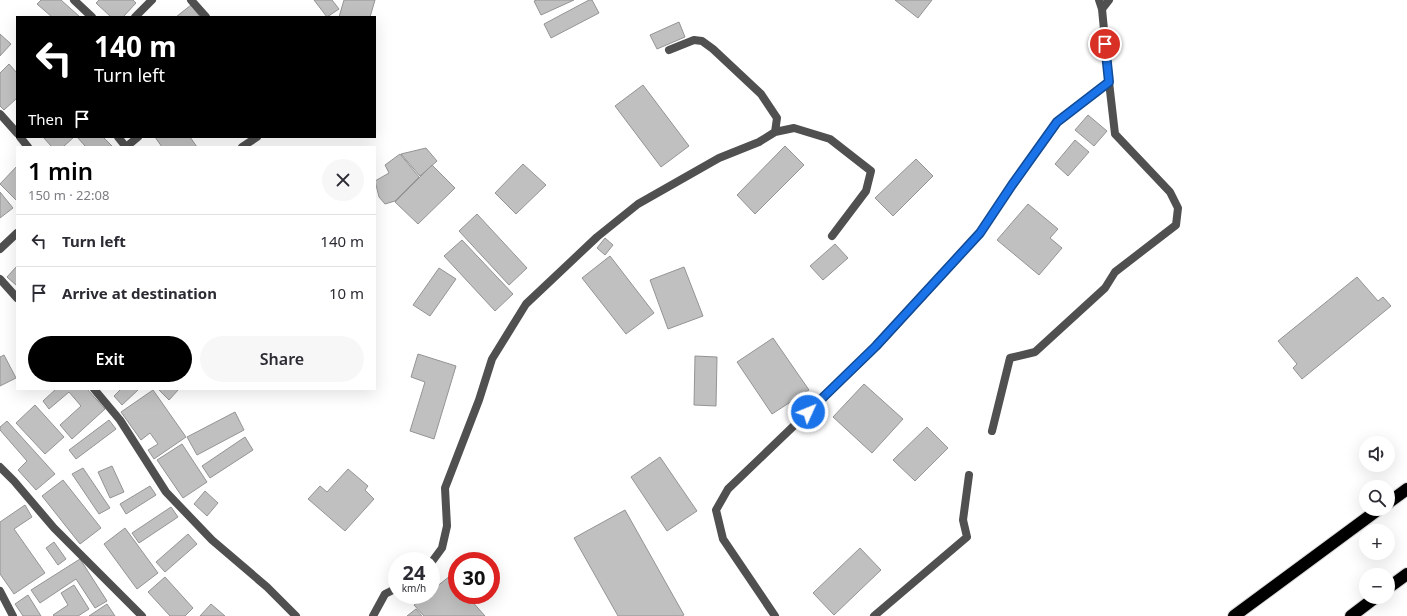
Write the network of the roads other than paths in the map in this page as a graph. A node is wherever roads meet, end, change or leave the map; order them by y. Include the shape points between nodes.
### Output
1 (74, 0) edge
2 (152, 0) edge
3 (191, 0) edge
4 (1098, 0) edge
5 (1109, 0) edge
6 (1102, 9) junction
7 (91, 16) edge
8 (137, 16) edge
9 (205, 16) edge
10 (669, 50) dead end
11 (1109, 82) junction
12 (0, 114) edge
13 (16, 132) edge
14 (775, 132) junction
15 (21, 138) edge
16 (119, 138) edge
17 (137, 138) edge
18 (256, 138) edge
19 (27, 146) edge
20 (125, 146) edge
21 (127, 146) edge
22 (244, 146) edge
23 (16, 234) edge
24 (832, 236) dead end
25 (0, 249) edge
26 (0, 279) edge
27 (16, 297) edge
28 (95, 390) edge
29 (992, 431) dead end
30 (0, 467) edge
31 (968, 475) dead end
32 (1407, 489) edge
33 (1395, 498) edge
34 (1370, 516) edge
35 (439, 552) edge
36 (1407, 574) edge
37 (1395, 583) edge
38 (0, 591) edge
39 (388, 592) edge
40 (1367, 604) edge
41 (1371, 604) edge
42 (139, 615) edge
43 (13, 616) edge
44 (296, 616) edge
45 (373, 616) edge
46 (776, 616) edge
47 (874, 616) edge
48 (1234, 616) edge
49 (1351, 616) edge
50 (1362, 616) edge

1 - 7 street
2 - 8 street
3 - 9 street
4 - 6 street
5 - 6 street
6 - 11 street
10 - 14 street via 694,40 702,41 713,49 761,94 777,118
11 - 29 street via 1115,134 1170,192 1178,208 1176,225 1115,272 1105,288 1035,352 1010,358
11 - 46 street via 1057,122 980,233 876,346 728,489 716,510 723,539
12 - 13 street
14 - 24 street via 794,128 830,139 871,171 866,191
14 - 35 street via 759,142 719,158 638,204 597,237 526,304 492,359 445,488 447,526
15 - 19 street
16 - 20 street
17 - 21 street
18 - 22 street
23 - 25 street
26 - 27 street
28 - 44 street via 120,420 166,492 212,540 267,587
30 - 42 street via 54,528
31 - 47 street via 963,520 967,537
32 - 33 highway
34 - 48 highway
36 - 37 highway
38 - 43 street
39 - 45 street
40 - 49 highway
41 - 50 highway

